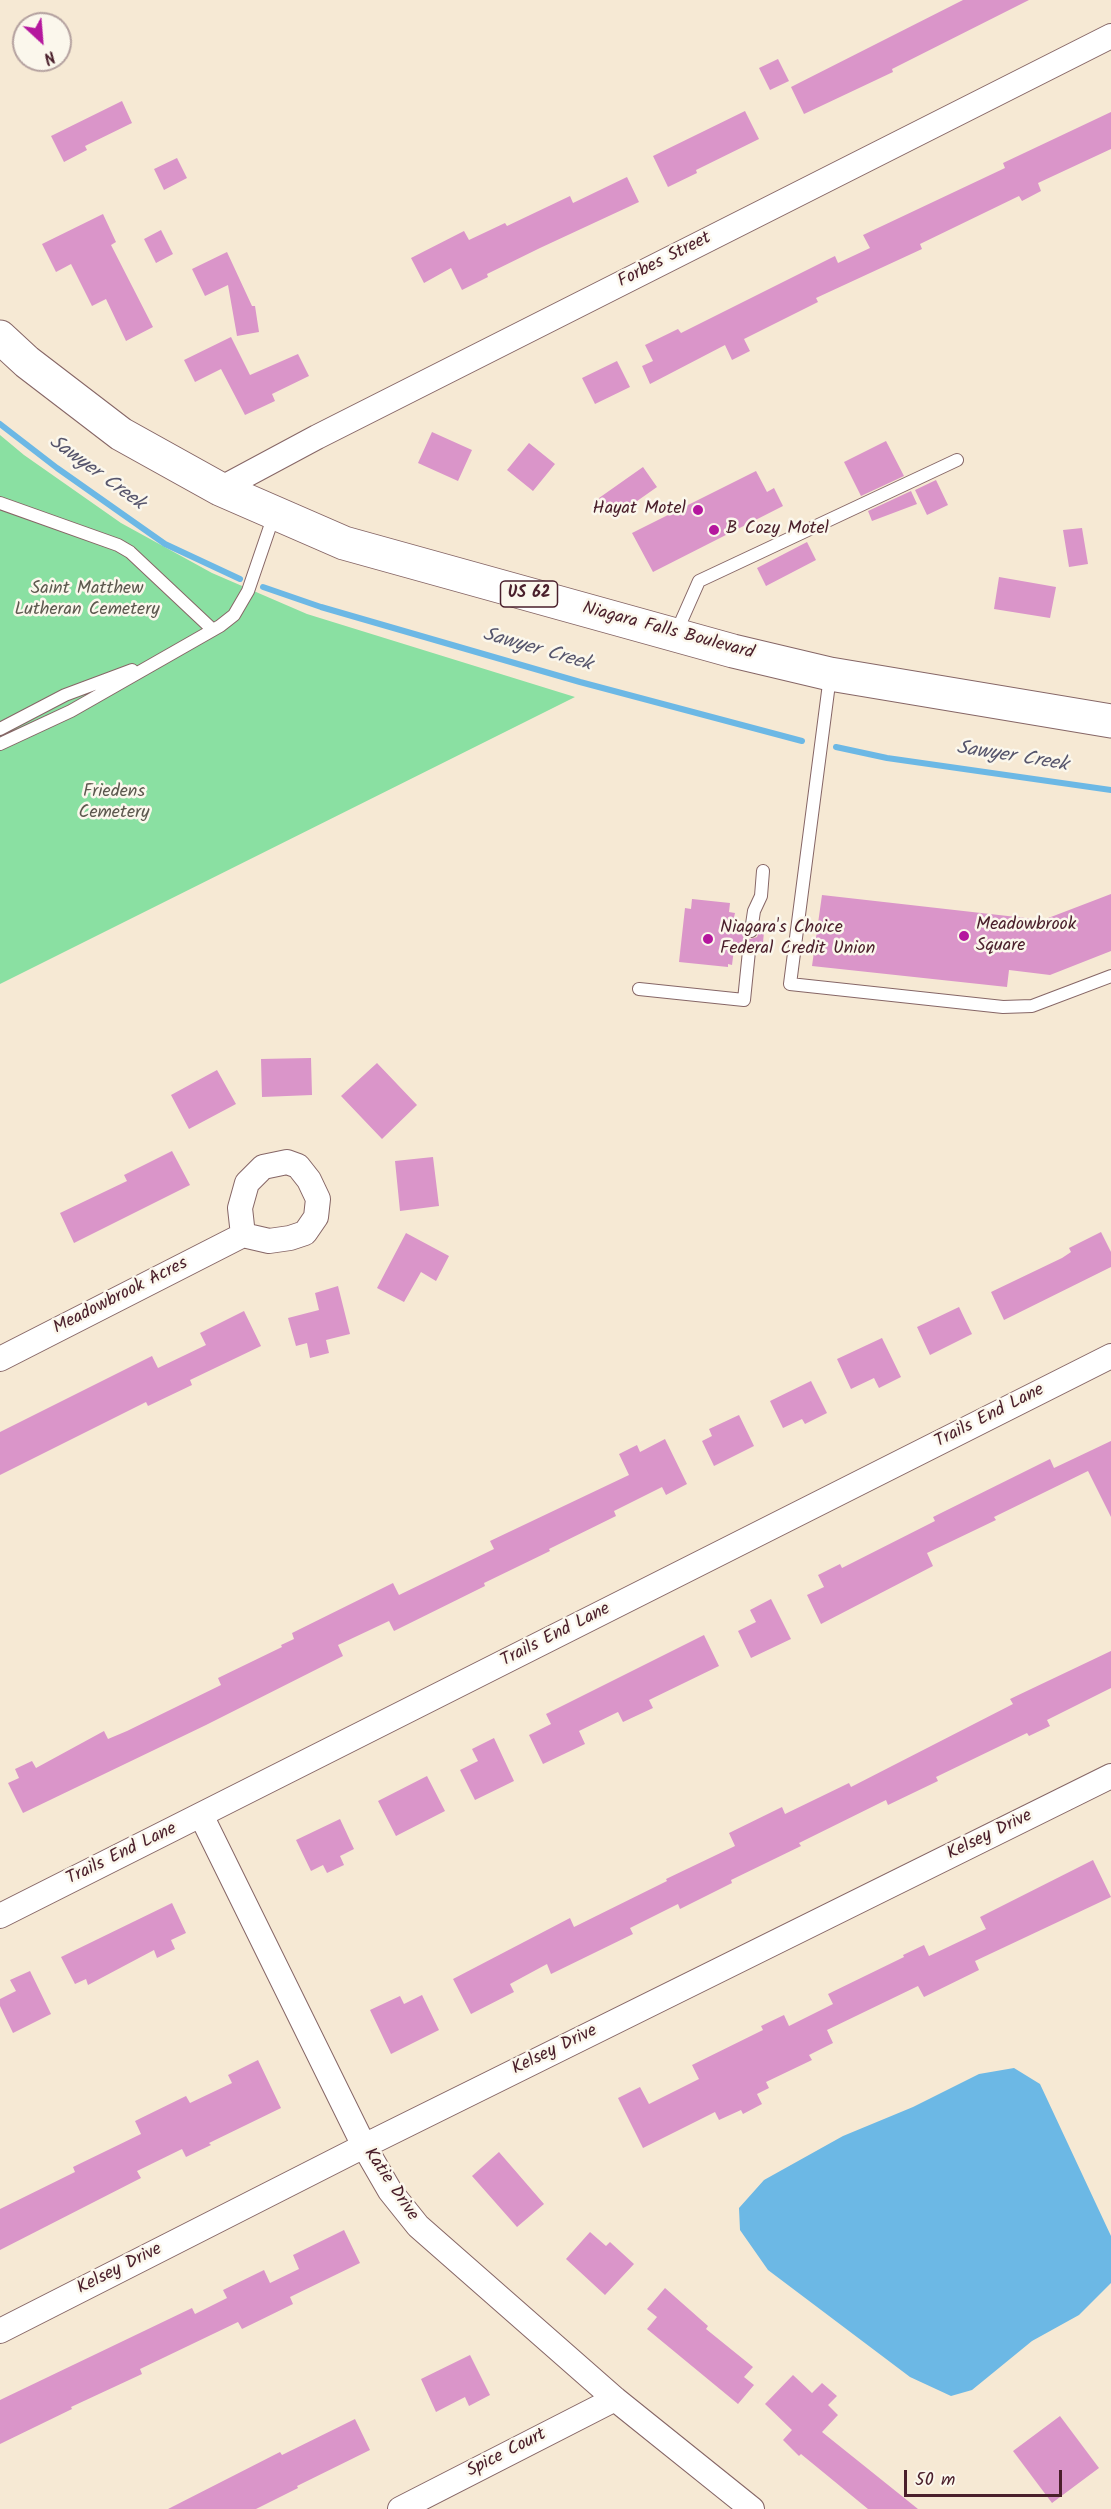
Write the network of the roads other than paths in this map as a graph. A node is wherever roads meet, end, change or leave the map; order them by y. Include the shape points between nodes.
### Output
1 (1111, 36) edge
2 (0, 337) edge
3 (957, 460) dead end
4 (220, 489) junction
5 (0, 503) edge
6 (274, 514) junction
7 (213, 630) junction
8 (676, 634) junction
9 (161, 659) junction
10 (830, 674) junction
11 (1111, 721) edge
12 (0, 729) edge
13 (0, 744) edge
14 (763, 871) dead end
15 (751, 931) dead end
16 (749, 951) dead end
17 (1111, 976) edge
18 (639, 989) dead end
19 (243, 1235) dead end
20 (1111, 1356) edge
21 (0, 1359) edge
22 (1111, 1776) edge
23 (201, 1815) junction
24 (0, 1916) edge
25 (363, 2146) junction
26 (0, 2331) edge
27 (615, 2399) junction
28 (400, 2509) edge
29 (752, 2509) edge

1 - 4 street, Forbes Street
2 - 4 main road, Niagara Falls Boulevard / US 62 via 121,434
3 - 8 lane via 699,581
4 - 6 main road, Niagara Falls Boulevard / US 62
5 - 7 lane via 130,552
6 - 7 lane via 243,603
6 - 8 main road, Niagara Falls Boulevard / US 62 via 344,543
7 - 9 lane
8 - 10 main road, Niagara Falls Boulevard / US 62
9 - 12 lane via 65,695
9 - 13 lane via 71,711
10 - 11 main road, Niagara Falls Boulevard / US 62
10 - 17 lane via 790,984 1003,1008 1032,1006
14 - 15 lane
16 - 18 lane via 744,1000
19 - 21 street, Meadowbrook Acres
20 - 23 street, Trails End Lane
22 - 25 street, Kelsey Drive
23 - 24 street, Trails End Lane
23 - 25 street, Katie Drive
25 - 26 street, Kelsey Drive
25 - 27 street, Katie Drive via 390,2191 418,2226
27 - 28 street, Spice Court
27 - 29 street, Katie Drive

